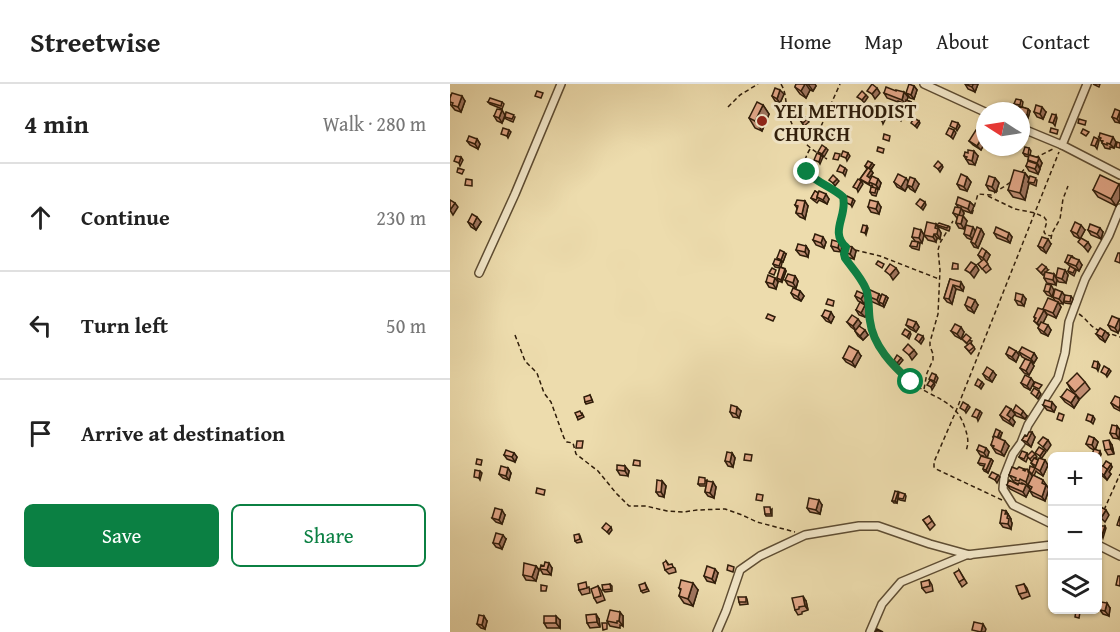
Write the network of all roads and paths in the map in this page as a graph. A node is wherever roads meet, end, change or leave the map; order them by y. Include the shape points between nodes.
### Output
1 (561, 84) edge
2 (758, 84) edge
3 (781, 84) edge
4 (840, 84) edge
5 (924, 84) edge
6 (1087, 84) edge
7 (728, 107) dead end
8 (976, 108) edge
9 (1030, 132) edge
10 (818, 133) dead end
11 (1062, 145) junction
12 (810, 149) junction
13 (827, 159) dead end
14 (1120, 175) edge
15 (1017, 177) edge
16 (1013, 180) edge
17 (1068, 186) dead end
18 (987, 195) junction
19 (1120, 208) edge
20 (1035, 213) junction
21 (972, 214) dead end
22 (953, 221) dead end
23 (846, 247) junction
24 (479, 273) dead end
25 (939, 279) junction
26 (1074, 309) junction
27 (515, 335) dead end
28 (1120, 337) edge
29 (924, 390) junction
30 (956, 411) junction
31 (966, 451) dead end
32 (1120, 474) edge
33 (1013, 505) junction
34 (1102, 514) edge
35 (1048, 522) edge
36 (805, 535) junction
37 (1048, 546) edge
38 (1102, 547) edge
39 (970, 555) junction
40 (1120, 556) edge
41 (717, 632) edge
42 (870, 632) edge

1 - 24 street
2 - 7 path
3 - 12 path via 793,127
4 - 10 path
5 - 8 street
6 - 11 street
9 - 11 street
11 - 14 street
11 - 15 path via 1032,160
11 - 20 path
12 - 13 path
12 - 23 path via 804,161 807,172 843,197 837,231
16 - 18 path
17 - 20 path via 1052,238 1044,232 1046,218
18 - 20 path via 1015,209
18 - 21 path via 978,194
19 - 26 street
20 - 30 path
22 - 25 path via 938,250
23 - 25 path
23 - 29 path via 845,258 867,292 870,322 882,351 902,374
25 - 29 path via 938,314 930,342 933,360
26 - 28 path via 1096,330
26 - 33 street via 1058,378 1028,425 1004,477 1003,489
27 - 36 path via 525,361 537,373 551,402 564,438 629,506 684,512 725,509
29 - 30 path
30 - 31 path via 968,435
30 - 33 path via 934,467
32 - 34 path
33 - 35 street
36 - 39 street via 878,526
36 - 41 street via 740,570
37 - 39 street
38 - 40 street
39 - 42 street via 901,582 882,604

